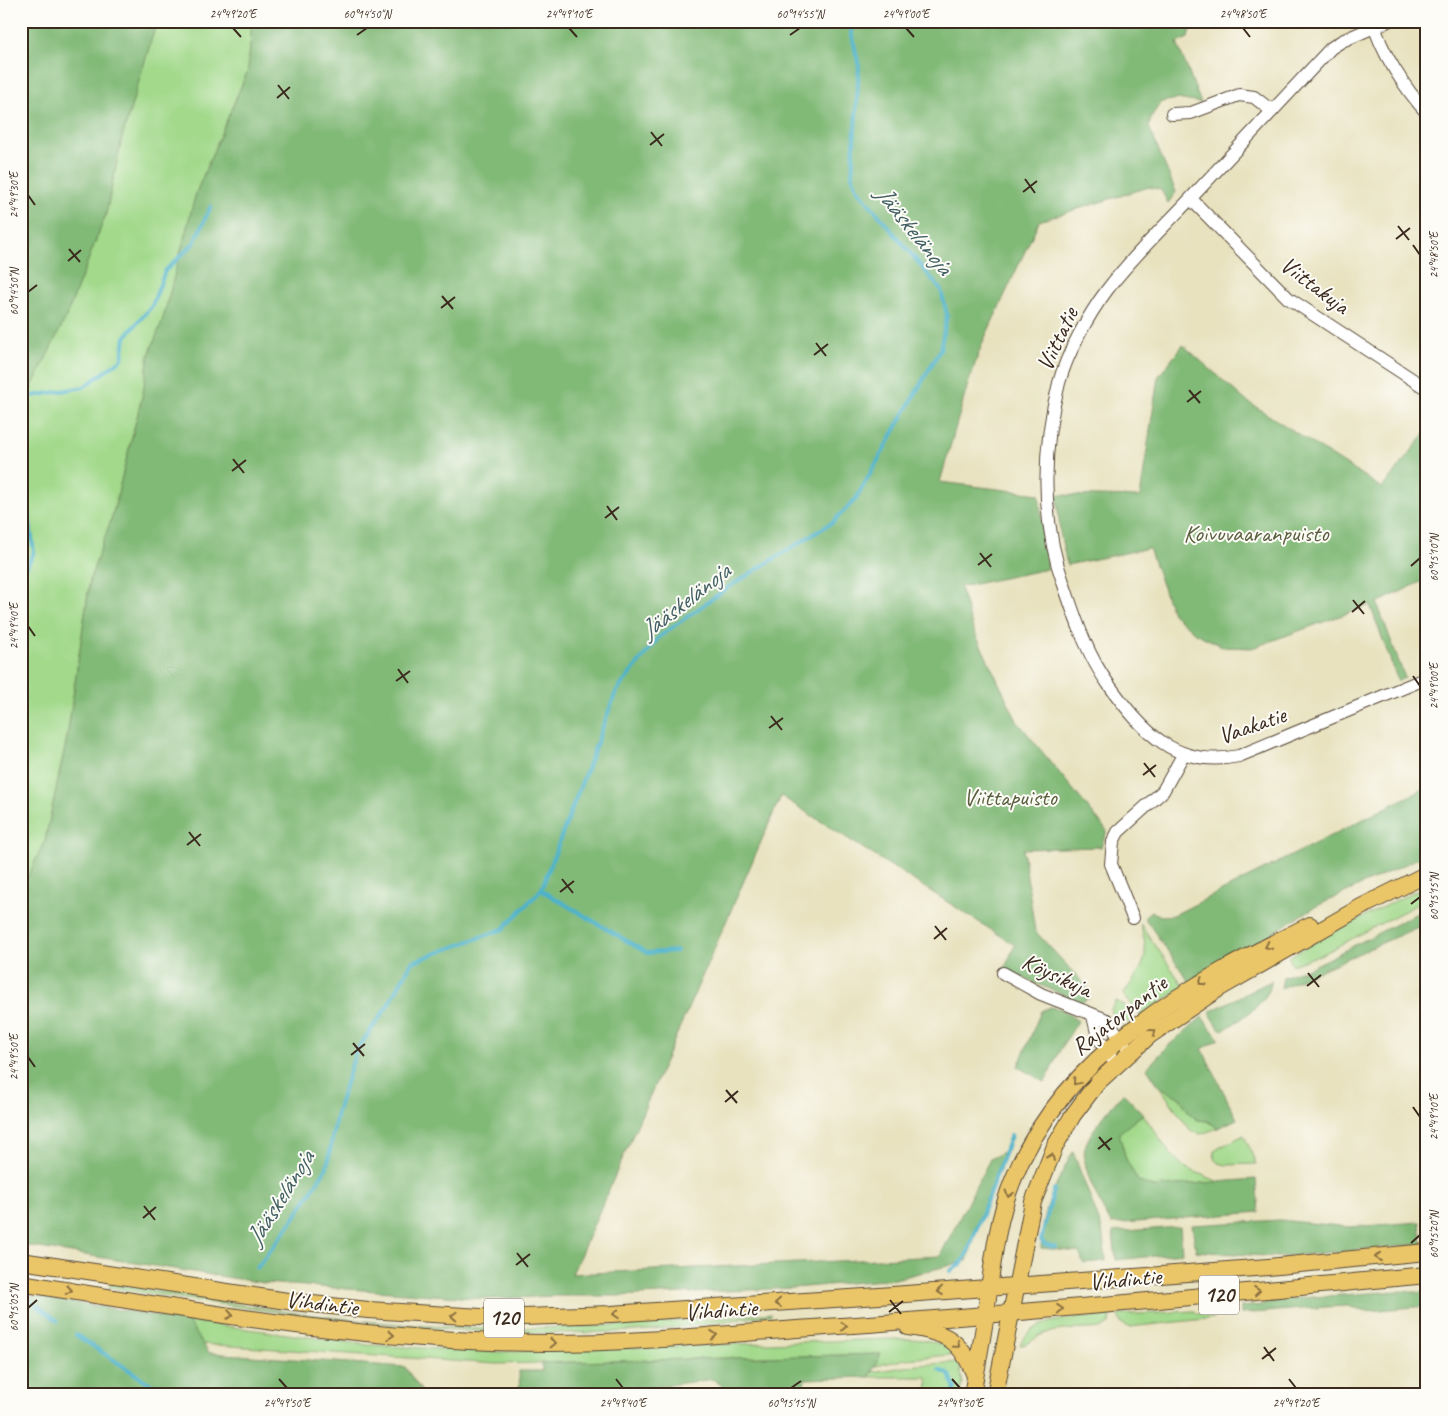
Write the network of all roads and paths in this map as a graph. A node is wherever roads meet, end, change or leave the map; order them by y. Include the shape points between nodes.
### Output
1 (1388, 21) edge
2 (1373, 24) edge
3 (1272, 111) junction
4 (1427, 113) edge
5 (1172, 114) dead end
6 (1190, 199) junction
7 (1427, 389) edge
8 (1427, 678) edge
9 (1184, 755) junction
10 (1427, 874) edge
11 (1133, 918) dead end
12 (1003, 973) dead end
13 (1093, 1016) junction
14 (1125, 1045) junction
15 (1106, 1051) junction
16 (1116, 1064) junction
17 (1427, 1252) edge
18 (21, 1261) edge
19 (1427, 1276) edge
20 (21, 1282) edge
21 (1018, 1284) junction
22 (989, 1288) junction
23 (1012, 1313) junction
24 (985, 1315) junction
25 (878, 1323) junction
26 (975, 1376) junction
27 (972, 1395) edge
28 (995, 1395) edge

1 - 2 street, Viittatie
2 - 3 street, Viittatie via 1331,48
2 - 4 street via 1395,68
3 - 5 street via 1254,97 1239,95 1191,113
3 - 6 street, Viittatie
6 - 7 street, Viittakuja via 1288,298
6 - 9 street, Viittatie via 1118,276 1090,315 1059,382 1050,430 1046,483 1052,549 1082,636 1097,668 1154,737
8 - 9 street, Vaakatie via 1239,756 1213,760
9 - 11 street via 1163,790 1118,832 1113,842 1111,864
10 - 14 main road, Rajatorpantie via 1244,957 1211,976
12 - 13 street, Köysikuja via 1041,994
13 - 14 street, Köysikuja via 1107,1020
13 - 15 street, Köysikuja
14 - 15 main road, Rajatorpantie
14 - 16 main road, Rajatorpantie
15 - 16 street, Köysikuja
15 -> 22 main road, Rajatorpantie via 1048,1115 1022,1158 1012,1181 997,1236
21 -> 16 main road, Rajatorpantie via 1032,1202 1055,1146 1073,1115
17 -> 21 main road, Vihdintie / 120 via 1268,1267
22 -> 18 main road, Vihdintie / 120 via 612,1314 497,1318 387,1312 304,1303
23 -> 19 main road, Vihdintie / 120
20 -> 25 main road, Vihdintie / 120 via 292,1324 455,1340 611,1341
21 - 22 main road, Vihdintie / 120
21 - 23 main road, Rajatorpantie
22 - 24 main road, Rajatorpantie
23 - 24 main road, Vihdintie / 120
23 - 28 main road, Rajatorpantie
24 - 25 main road, Vihdintie / 120
24 - 26 main road, Rajatorpantie
25 -> 26 main road via 926,1329 949,1338 963,1350
26 - 27 main road, Rajatorpantie

